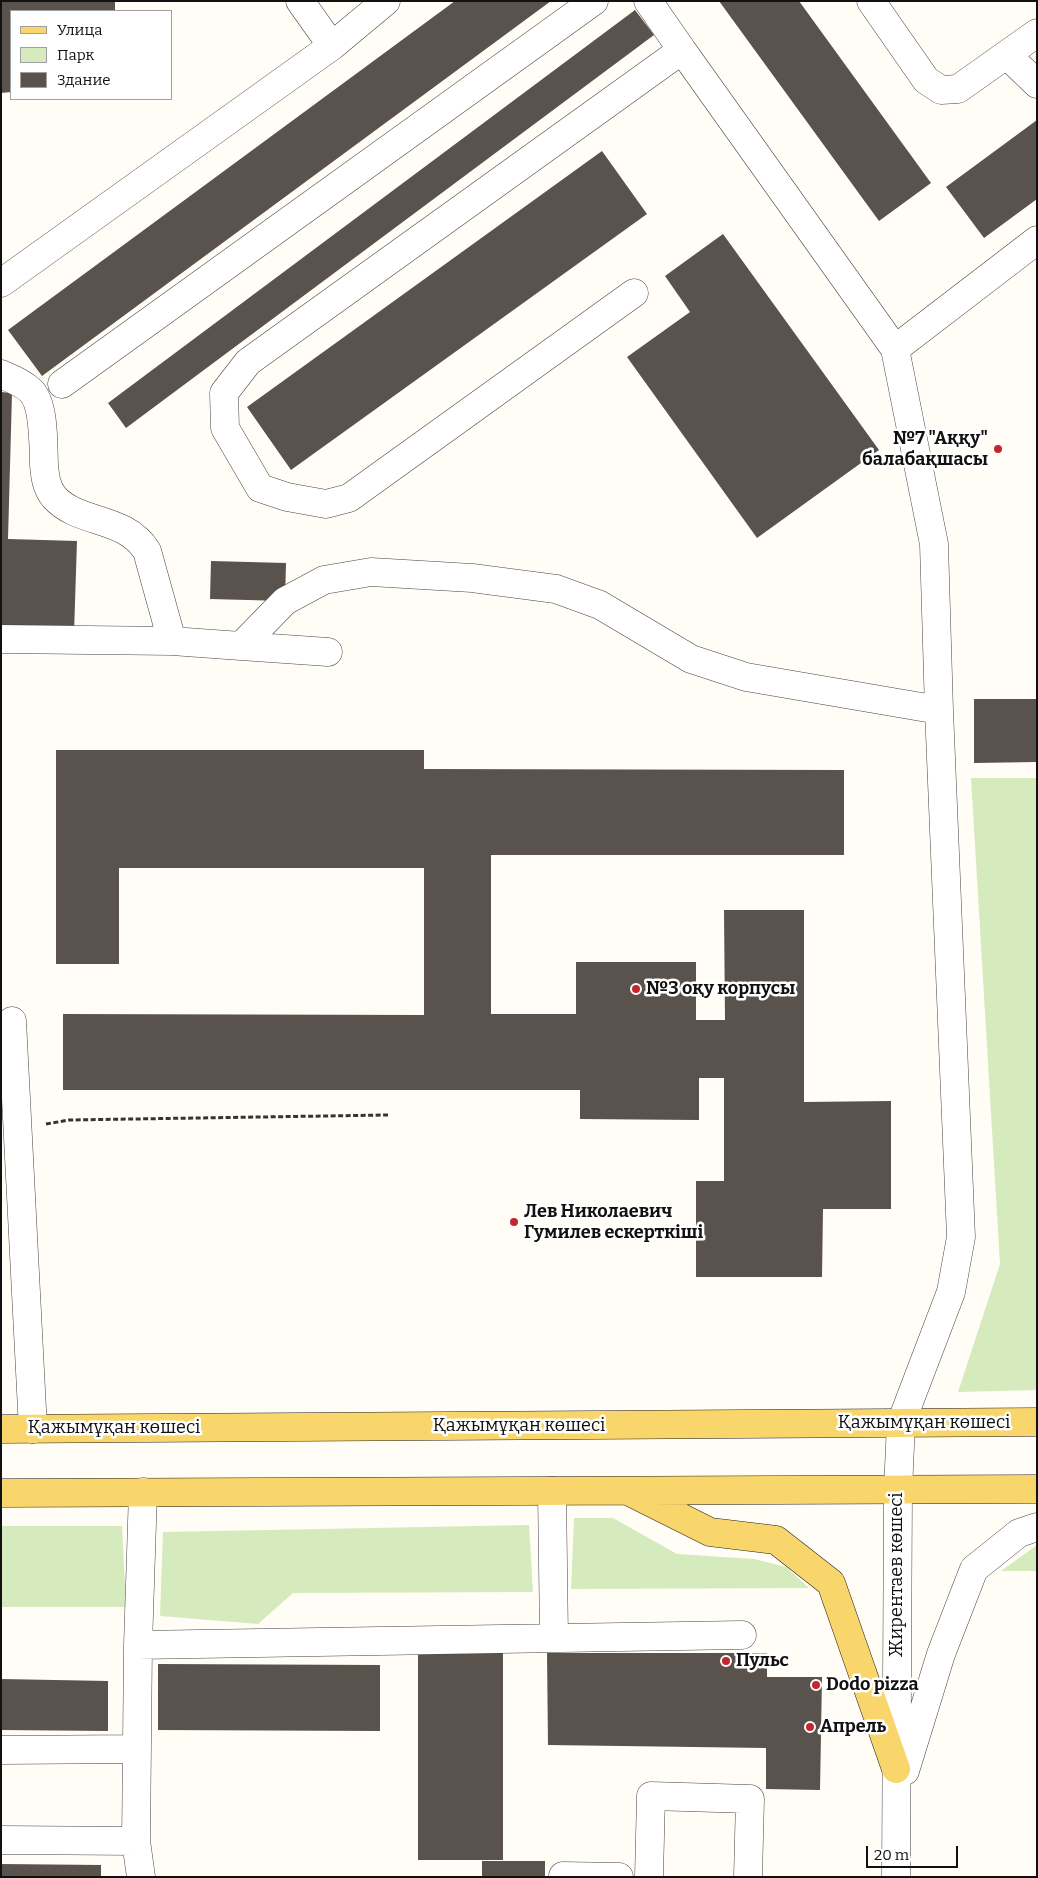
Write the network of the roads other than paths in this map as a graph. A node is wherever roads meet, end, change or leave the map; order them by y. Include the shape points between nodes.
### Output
1 (300, 1) edge
2 (386, 1) edge
3 (594, 1) edge
4 (648, 1) edge
5 (871, 1) edge
6 (1037, 33) edge
7 (332, 46) junction
8 (682, 50) junction
9 (1007, 55) junction
10 (1037, 84) edge
11 (1037, 240) edge
12 (1, 283) edge
13 (634, 293) dead end
14 (895, 349) junction
15 (1, 374) edge
16 (62, 384) dead end
17 (1, 639) edge
18 (172, 641) junction
19 (241, 646) junction
20 (328, 652) dead end
21 (939, 710) junction
22 (12, 1021) dead end
23 (1037, 1422) edge
24 (901, 1423) junction
25 (1, 1429) edge
26 (33, 1429) junction
27 (1037, 1489) edge
28 (898, 1490) junction
29 (552, 1491) junction
30 (628, 1491) junction
31 (1, 1492) edge
32 (143, 1492) junction
33 (1037, 1527) edge
34 (742, 1635) dead end
35 (554, 1638) junction
36 (138, 1645) junction
37 (136, 1749) junction
38 (1, 1750) edge
39 (896, 1769) junction
40 (896, 1801) junction
41 (1, 1840) edge
42 (136, 1841) junction
43 (563, 1876) edge
44 (141, 1877) edge
45 (620, 1877) edge
46 (649, 1877) edge
47 (748, 1877) edge
48 (896, 1877) edge

1 - 7 street
2 - 7 street
3 - 16 street
4 - 8 street
5 - 9 street via 926,80 941,90 958,90
6 - 9 street
7 - 12 street
8 - 13 street via 248,362 224,393 225,428 260,488 326,504 349,498
8 - 14 street
9 - 10 street
11 - 14 street
14 - 21 street, Жирентаев көшесі via 934,544
15 - 18 street via 32,392 39,406 46,481 54,496 71,510 125,530 139,539 147,551
17 - 18 street
18 - 19 street
19 - 20 street
19 - 21 street via 285,601 324,580 371,572 472,578 556,589 600,605 691,659 746,677
21 - 24 street, Жирентаев көшесі via 960,1237 950,1292
22 - 26 street
23 - 24 main road, Қажымұқан көшесі
24 - 26 main road, Қажымұқан көшесі
24 - 28 street, Жирентаев көшесі
25 - 26 main road, Қажымұқан көшесі
27 - 28 main road
28 - 30 main road
28 - 39 street, Жирентаев көшесі
29 - 30 main road
29 - 32 main road
29 - 35 street
30 - 39 main road via 710,1532 776,1540 831,1583
31 - 32 main road
32 - 36 street
33 - 40 street via 1019,1533 974,1569 941,1654
34 - 35 street
35 - 36 street
36 - 37 street
37 - 38 street
37 - 42 street
39 - 40 street, Жирентаев көшесі
40 - 48 street, Жирентаев көшесі
41 - 42 street
42 - 44 street
43 - 45 street
46 - 47 street via 651,1796 750,1799

